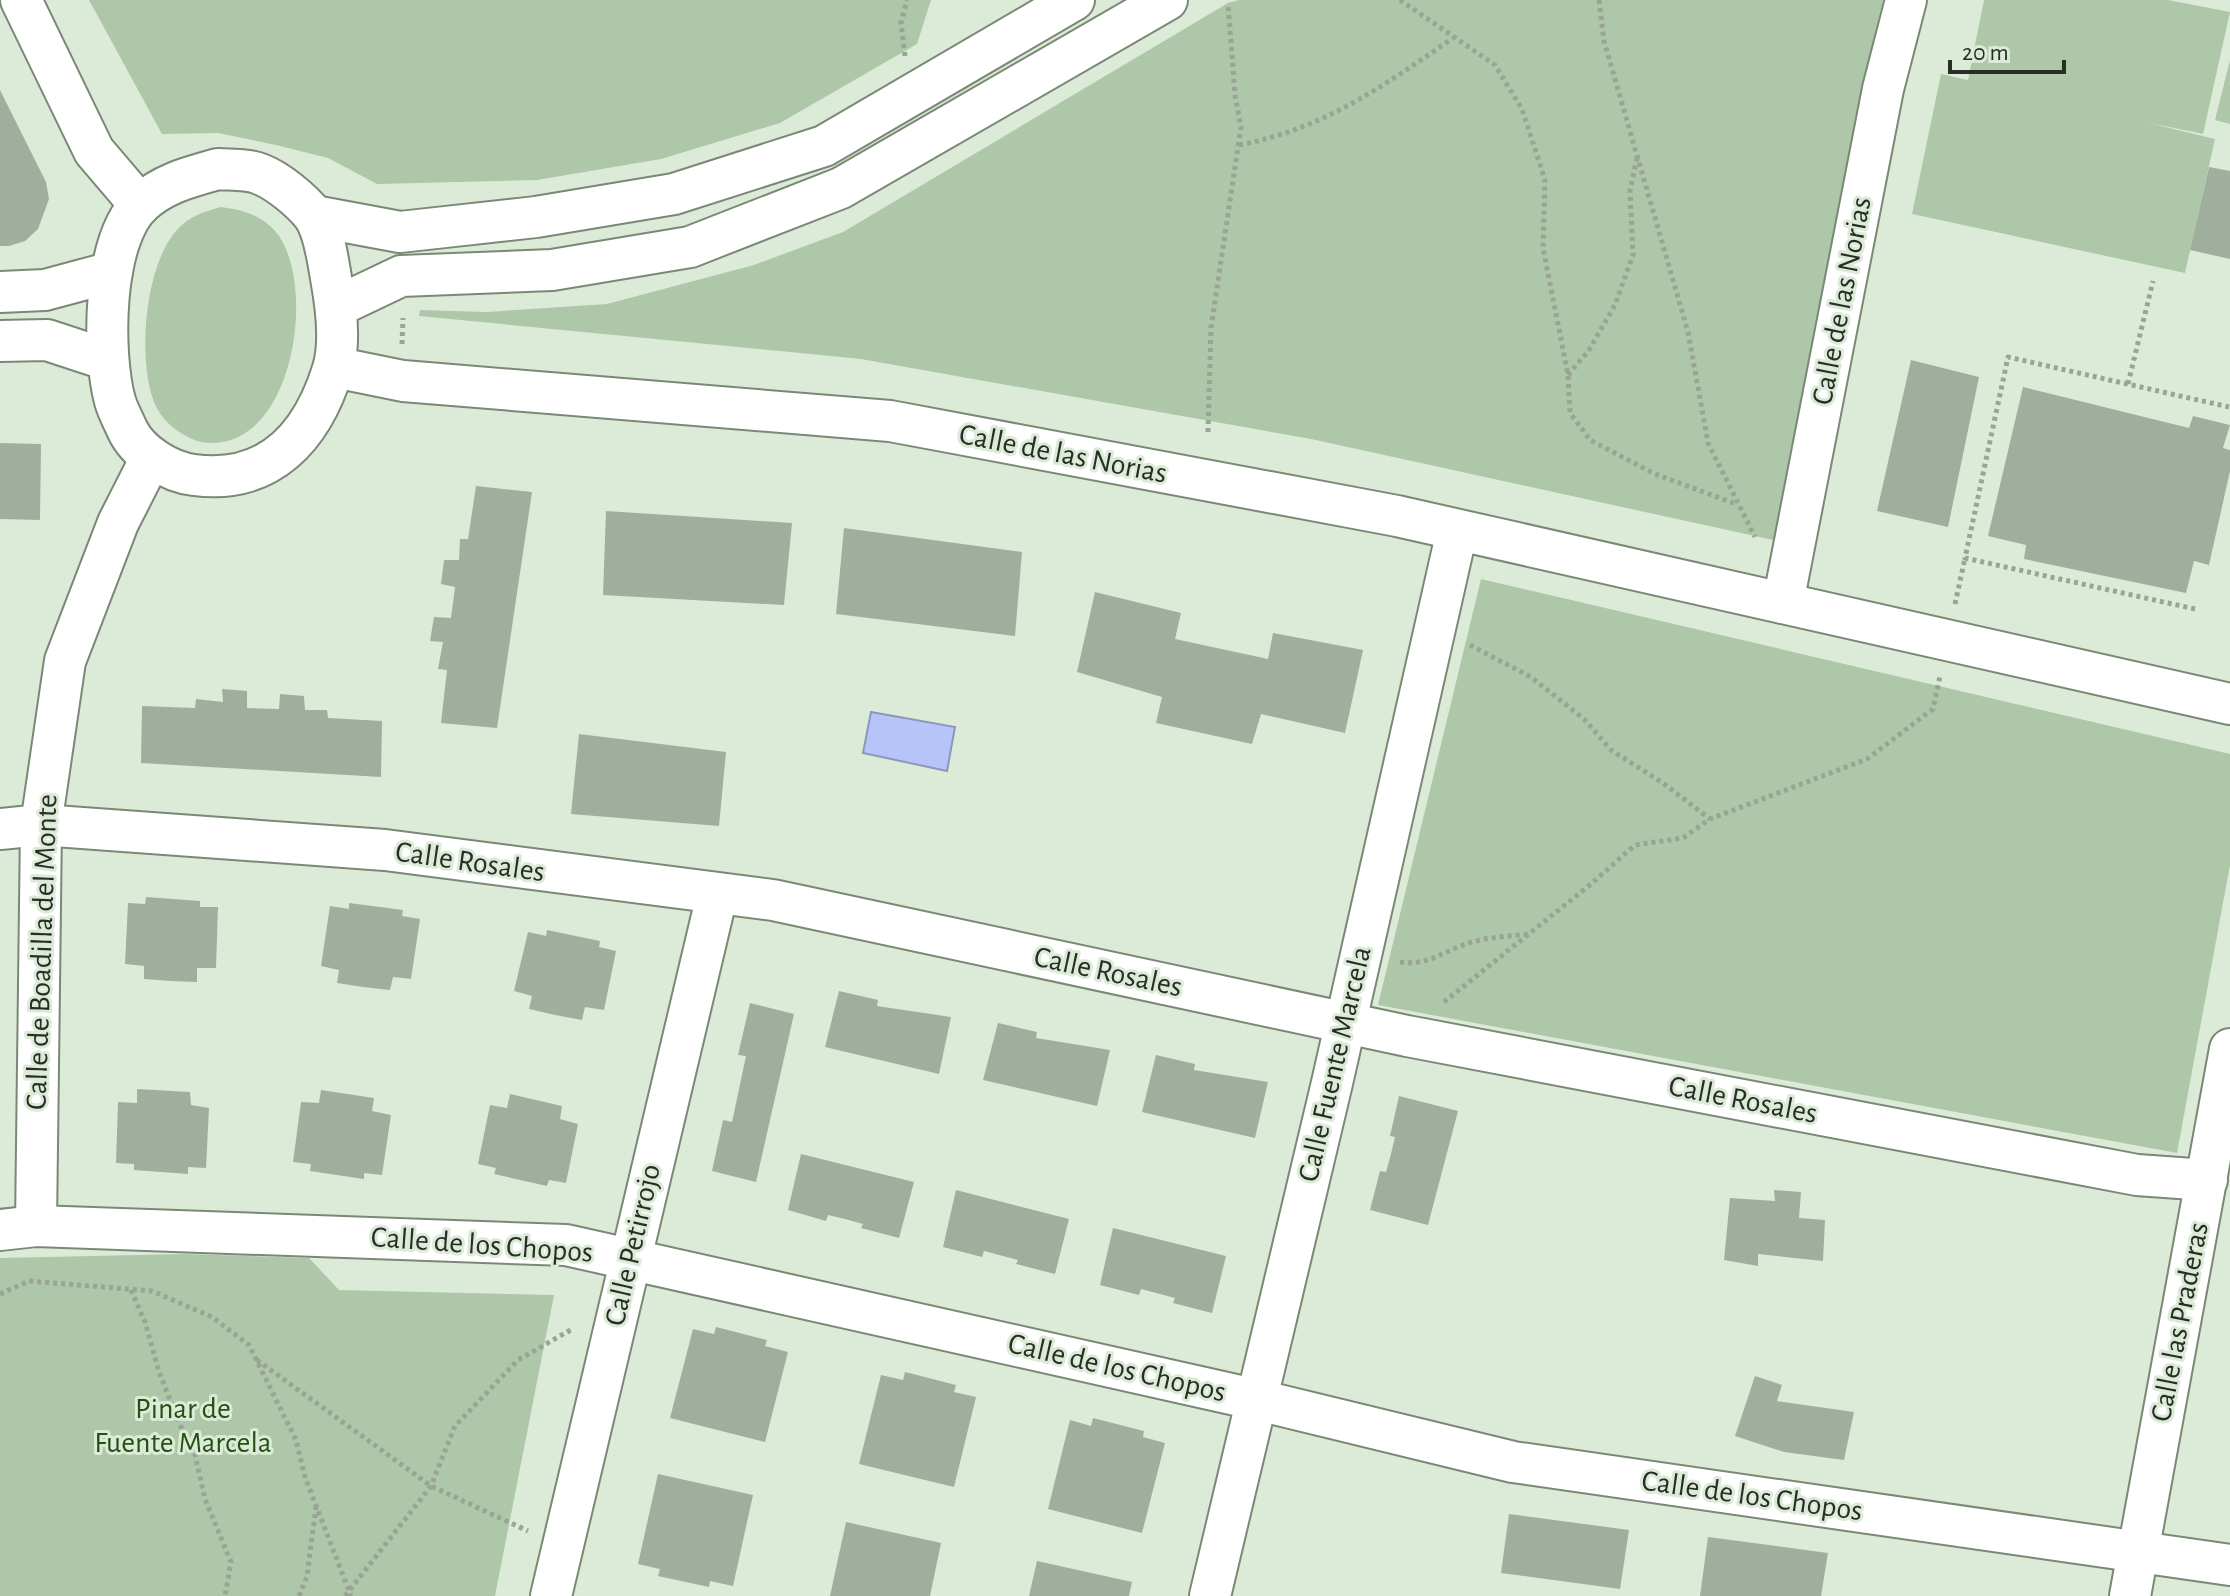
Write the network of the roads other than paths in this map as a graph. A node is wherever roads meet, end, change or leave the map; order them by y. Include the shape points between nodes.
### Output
1 (21, 0) edge
2 (1074, 0) edge
3 (1167, 0) edge
4 (1906, 0) edge
5 (140, 205) junction
6 (314, 216) junction
7 (112, 272) junction
8 (0, 292) edge
9 (336, 307) junction
10 (0, 341) edge
11 (108, 360) junction
12 (334, 367) junction
13 (151, 458) junction
14 (1457, 531) junction
15 (1783, 603) junction
16 (2230, 704) edge
17 (41, 825) junction
18 (0, 829) edge
19 (717, 895) junction
20 (1345, 1023) junction
21 (2230, 1049) edge
22 (2207, 1180) junction
23 (18, 1228) edge
24 (629, 1257) junction
25 (1258, 1400) junction
26 (2137, 1552) junction
27 (2230, 1565) edge
28 (551, 1596) edge
29 (1210, 1596) edge
30 (2130, 1596) edge

1 - 5 street via 94,151
2 - 6 street via 824,146 674,194 400,232
3 - 9 street via 841,188 690,247 552,270 401,276
4 - 15 street, Calle de las Norias via 1880,104
5 - 6 street via 171,182 218,169 259,173
5 - 7 street via 122,234
6 - 9 street
7 - 8 street via 45,290
7 - 11 street
9 - 12 street
10 - 11 street via 47,340
11 - 13 street via 115,402 130,436
12 - 13 street via 314,411 288,448 257,471 222,479 184,474
12 - 14 street, Calle de las Norias via 403,381 890,421
13 - 17 street, Calle de Boadilla del Monte via 118,523 65,661
14 - 15 street, Calle de las Norias
14 - 20 street, Calle Fuente Marcela
15 - 16 street, Calle de las Norias
17 - 18 street, Calle Rosales
17 - 19 street, Calle Rosales via 385,850
17 - 23 street, Calle de Boadilla del Monte
19 - 20 street, Calle Rosales via 773,900
19 - 24 street, Calle Petirrojo
20 - 22 street, Calle Rosales via 2137,1175
20 - 25 street, Calle Fuente Marcela
21 - 22 street, Calle las Praderas
22 - 26 street, Calle las Praderas
23 - 24 street, Calle de los Chopos via 566,1245
24 - 25 street, Calle de los Chopos
24 - 28 street, Calle Petirrojo
25 - 26 street, Calle de los Chopos via 1513,1462
25 - 29 street, Calle Fuente Marcela
26 - 27 street, Calle de los Chopos
26 - 30 street, Calle las Praderas

